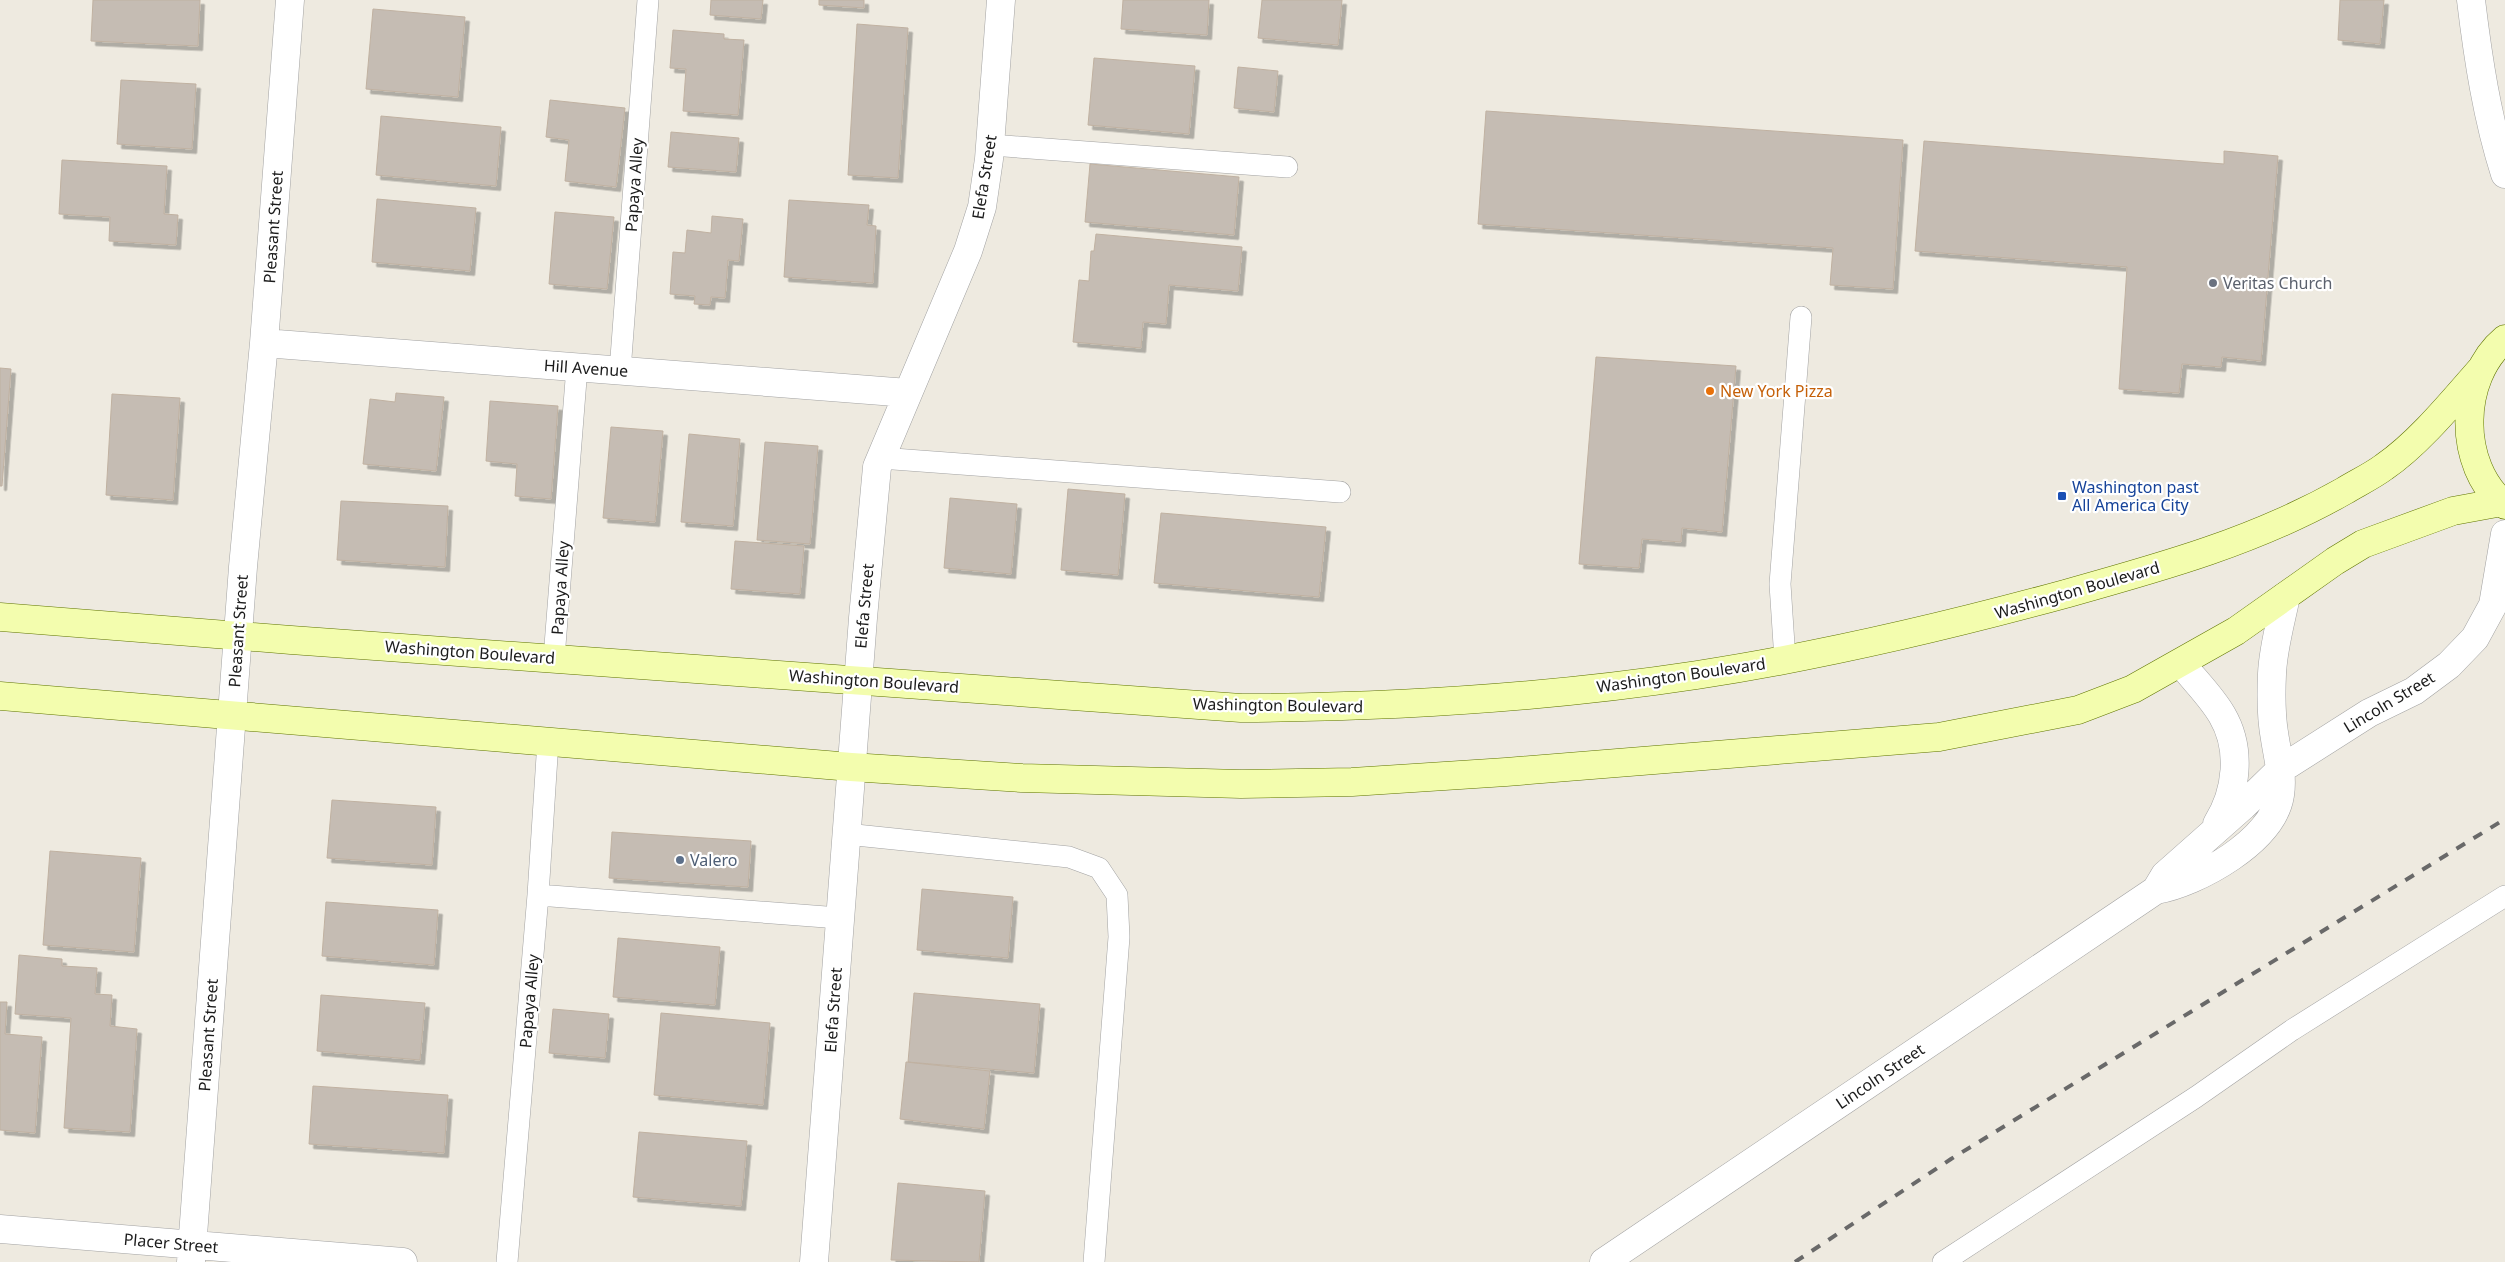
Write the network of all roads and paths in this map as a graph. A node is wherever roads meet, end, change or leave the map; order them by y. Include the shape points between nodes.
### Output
1 (290, 0) edge
2 (648, 0) edge
3 (1001, 0) edge
4 (2471, 0) edge
5 (990, 146) junction
6 (1287, 168) dead end
7 (2505, 174) edge
8 (1801, 317) dead end
9 (2505, 339) edge
10 (264, 343) junction
11 (578, 367) junction
12 (2482, 368) junction
13 (620, 371) junction
14 (908, 393) junction
15 (880, 458) junction
16 (1340, 492) dead end
17 (2503, 504) edge
18 (2505, 534) edge
19 (2286, 596) junction
20 (0, 617) edge
21 (237, 635) junction
22 (554, 658) junction
23 (1785, 660) junction
24 (2181, 663) junction
25 (858, 680) junction
26 (0, 696) edge
27 (232, 714) junction
28 (548, 741) junction
29 (851, 767) junction
30 (2281, 769) junction
31 (846, 834) junction
32 (2209, 837) junction
33 (2156, 890) junction
34 (538, 895) junction
35 (2505, 896) edge
36 (840, 918) junction
37 (0, 1229) edge
38 (191, 1253) edge
39 (403, 1262) edge
40 (507, 1262) edge
41 (814, 1262) edge
42 (1094, 1262) edge
43 (1604, 1262) edge
44 (1943, 1262) edge

1 - 10 street, Pleasant Street
2 - 13 lane, Papaya Alley
3 - 5 street, Elefa Street
4 - 7 street via 2482,76
5 - 6 lane
5 - 14 street, Elefa Street via 979,216 968,250
8 - 23 lane via 1780,584
9 - 12 main road, Washington Boulevard
10 - 11 street, Hill Avenue
10 - 21 street, Pleasant Street
11 - 13 street, Hill Avenue
11 - 22 lane, Papaya Alley
12 - 17 main road via 2469,404 2470,442 2483,478
12 - 23 main road, Washington Boulevard via 2441,415 2385,467 2318,505 2232,544 2006,610
13 - 14 street, Hill Avenue
14 - 15 street, Elefa Street
15 - 16 lane
15 - 25 street, Elefa Street
17 - 19 main road via 2453,511 2363,544
18 - 30 street, Lincoln Street via 2493,605 2475,638 2449,665 2414,692 2369,714
19 - 24 main road via 2236,631
19 - 30 street, Lincoln Street via 2272,673 2274,737
20 - 21 main road, Washington Boulevard
21 - 22 main road, Washington Boulevard
21 - 27 street, Pleasant Street
22 - 25 main road, Washington Boulevard
23 - 25 main road, Washington Boulevard via 1598,688 1358,707 1241,708
24 - 29 main road via 2133,690 2078,710 1973,732 1506,772 1352,782 1241,784 1022,778
24 - 32 street, Lincoln Street via 2222,715 2233,747 2235,778 2227,808
25 - 29 street, Elefa Street
26 - 27 main road
27 - 28 main road
27 - 38 street, Pleasant Street
28 - 29 main road
28 - 34 lane, Papaya Alley
29 - 31 street, Elefa Street
30 - 32 street, Lincoln Street
30 - 33 street, Lincoln Street via 2280,796 2273,818 2248,844 2226,860 2174,887
31 - 36 street, Elefa Street
31 - 42 lane via 1069,857 1099,868 1117,895 1119,937
32 - 33 street, Lincoln Street via 2164,875
33 - 43 street, Lincoln Street
34 - 36 lane
34 - 40 lane, Papaya Alley
35 - 44 lane via 2292,1030 2196,1097
36 - 41 street, Elefa Street
37 - 38 street, Placer Street
38 - 39 street, Placer Street

